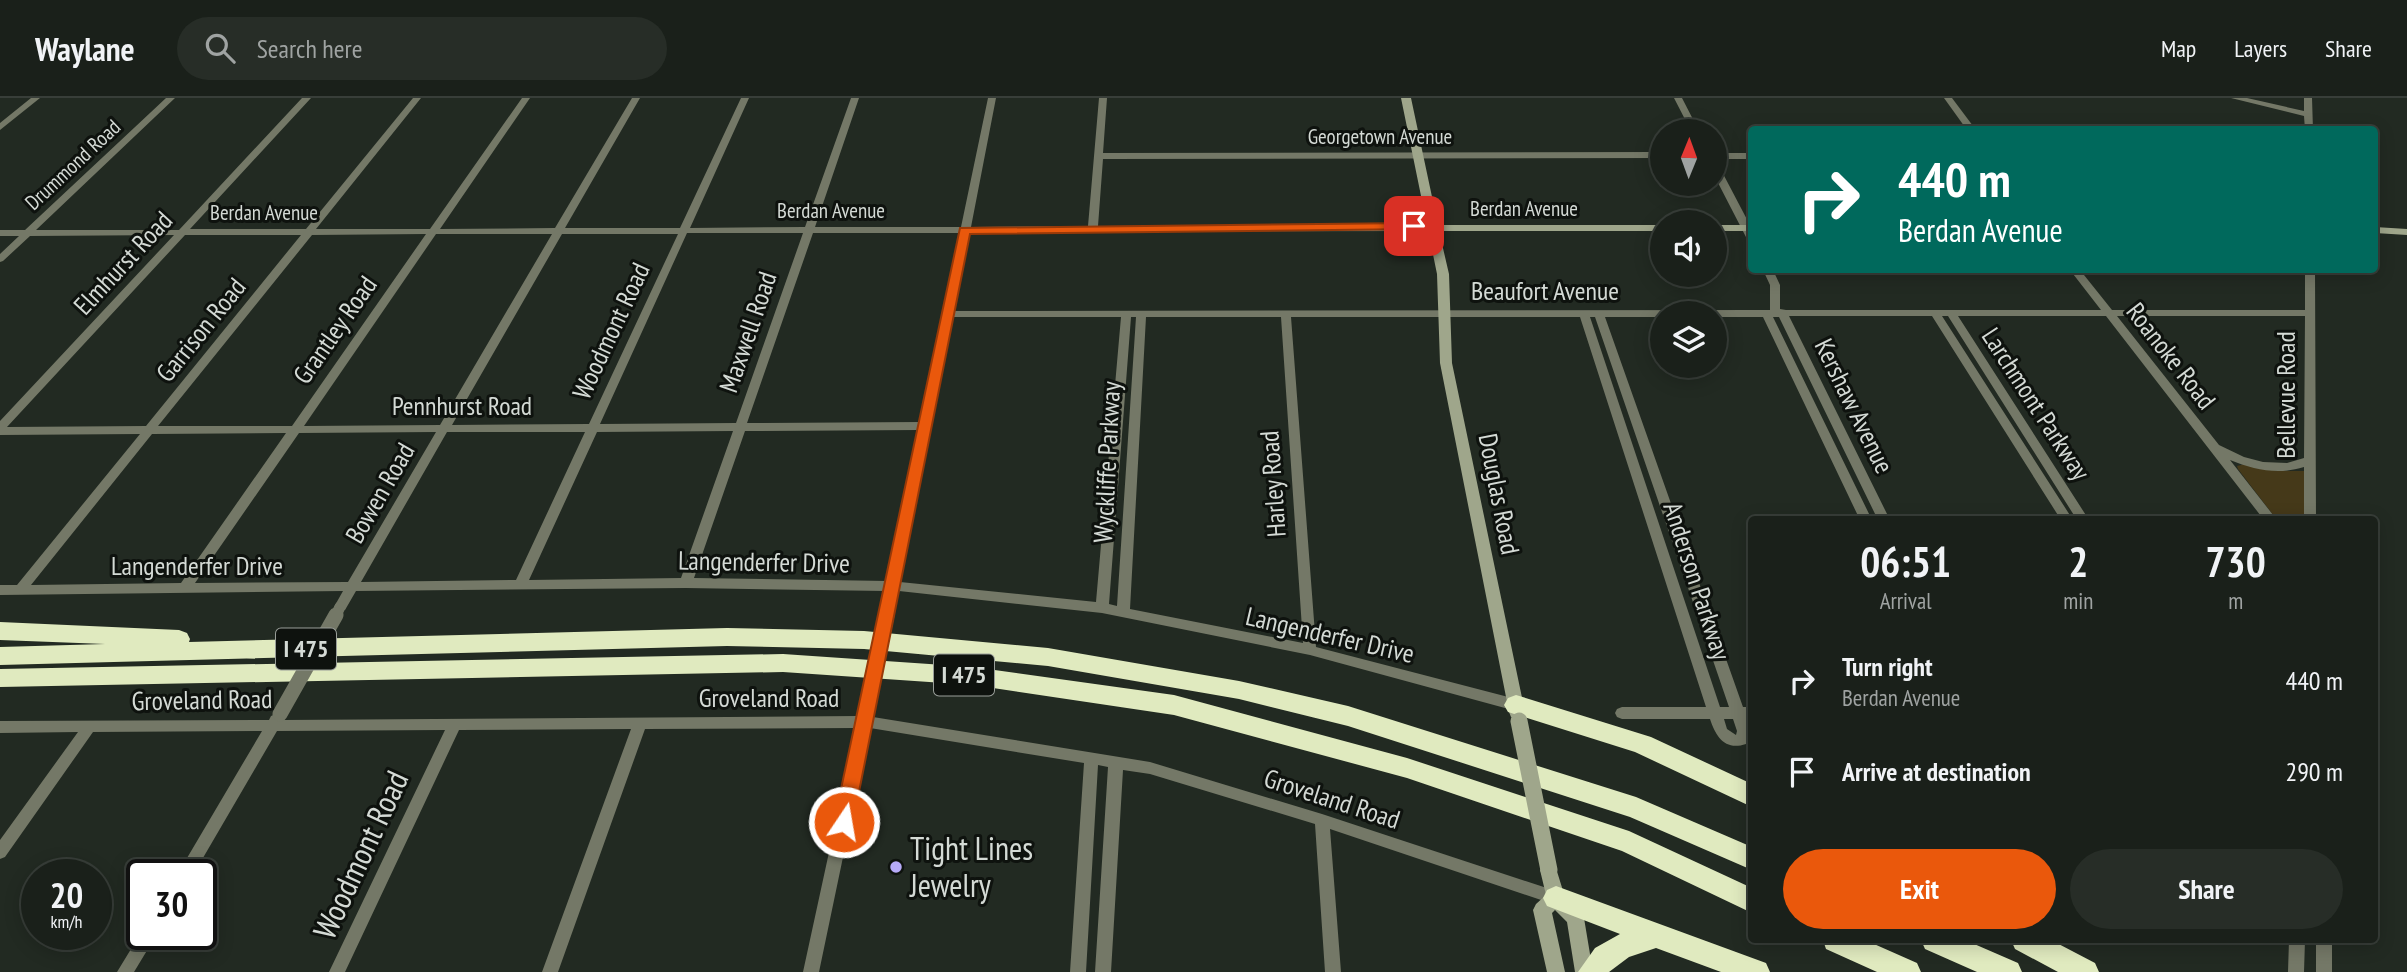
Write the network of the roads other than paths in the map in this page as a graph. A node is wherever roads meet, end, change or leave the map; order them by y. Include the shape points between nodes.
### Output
1 (36, 98) edge
2 (171, 98) edge
3 (307, 98) edge
4 (417, 98) edge
5 (526, 98) edge
6 (636, 98) edge
7 (745, 98) edge
8 (856, 98) edge
9 (992, 98) edge
10 (1103, 98) edge
11 (1406, 98) edge
12 (1678, 98) edge
13 (1948, 98) edge
14 (2235, 98) edge
15 (2308, 98) edge
16 (2308, 114) junction
17 (1689, 119) edge
18 (1969, 126) edge
19 (2309, 126) edge
20 (0, 127) edge
21 (1417, 155) junction
22 (1098, 156) junction
23 (1650, 156) edge
24 (1727, 156) edge
25 (1748, 156) edge
26 (1727, 190) edge
27 (1433, 228) junction
28 (1650, 228) edge
29 (1748, 228) edge
30 (1093, 229) junction
31 (1727, 229) edge
32 (810, 230) junction
33 (965, 230) junction
34 (2378, 230) edge
35 (559, 231) junction
36 (684, 231) junction
37 (309, 232) junction
38 (433, 232) junction
39 (1748, 232) edge
40 (2407, 232) edge
41 (0, 233) edge
42 (27, 233) junction
43 (182, 233) junction
44 (0, 259) edge
45 (1769, 273) edge
46 (2077, 273) edge
47 (2309, 273) edge
48 (1775, 312) junction
49 (1934, 312) junction
50 (1950, 312) junction
51 (1444, 313) junction
52 (2108, 313) junction
53 (2310, 313) junction
54 (948, 314) junction
55 (1126, 314) junction
56 (1141, 314) junction
57 (1286, 314) junction
58 (1584, 314) junction
59 (1600, 314) junction
60 (925, 426) junction
61 (741, 427) junction
62 (593, 428) junction
63 (296, 429) junction
64 (445, 429) junction
65 (0, 430) edge
66 (149, 430) junction
67 (2205, 437) junction
68 (2310, 460) junction
69 (1864, 516) edge
70 (1883, 516) edge
71 (2064, 516) edge
72 (2080, 516) edge
73 (2268, 516) edge
74 (2310, 516) edge
75 (686, 583) junction
76 (520, 585) junction
77 (893, 586) junction
78 (353, 588) junction
79 (184, 589) junction
80 (0, 590) edge
81 (20, 590) junction
82 (1102, 608) junction
83 (1123, 612) junction
84 (0, 631) edge
85 (612, 639) junction
86 (1310, 650) junction
87 (0, 656) edge
88 (0, 680) edge
89 (1715, 712) junction
90 (1517, 713) junction
91 (1622, 713) dead end
92 (1745, 713) edge
93 (277, 719) junction
94 (866, 722) junction
95 (455, 723) junction
96 (640, 723) junction
97 (90, 726) junction
98 (0, 727) edge
99 (1091, 758) junction
100 (1116, 761) junction
101 (1748, 794) edge
102 (1322, 820) junction
103 (0, 852) edge
104 (1748, 857) edge
105 (194, 859) edge
106 (1556, 898) junction
107 (1748, 899) edge
108 (1654, 936) junction
109 (1843, 943) edge
110 (1942, 943) edge
111 (2031, 943) edge
112 (2297, 943) edge
113 (2324, 943) edge
114 (139, 950) edge
115 (125, 972) edge
116 (337, 972) edge
117 (550, 972) edge
118 (811, 972) edge
119 (1077, 972) edge
120 (1103, 972) edge
121 (1333, 972) edge
122 (1556, 972) edge
123 (1584, 972) edge
124 (1592, 972) edge
125 (1756, 972) edge
126 (1906, 972) edge
127 (2008, 972) edge
128 (2085, 972) edge
129 (2296, 972) edge
130 (2324, 972) edge

1 - 20 street
2 - 42 street, Drummond Road
3 - 43 street, Elmhurst Road
4 - 37 street, Garrison Road
5 - 38 street, Grantley Road
6 - 35 street, Bowen Road
7 - 36 street, Woodmont Road
8 - 32 street, Maxwell Road
9 - 33 street
10 - 22 street
11 - 21 street, Douglas Road
12 - 17 street
13 - 18 street
14 - 16 street
15 - 16 street
16 - 19 street
21 - 22 street, Georgetown Avenue
21 - 23 street, Georgetown Avenue
21 - 27 street, Douglas Road
22 - 30 street
24 - 25 street
26 - 29 street
27 - 28 street, Berdan Avenue
27 - 30 street, Berdan Avenue
27 - 51 street, Douglas Road via 1445,283
30 - 33 street, Berdan Avenue
31 - 39 street
32 - 33 street, Berdan Avenue
32 - 36 street, Berdan Avenue
32 - 61 street, Maxwell Road
33 - 54 street
34 - 40 street
35 - 36 street, Berdan Avenue
35 - 38 street, Berdan Avenue
35 - 64 street, Bowen Road
36 - 62 street, Woodmont Road
37 - 38 street, Berdan Avenue
37 - 43 street, Berdan Avenue
37 - 66 street, Garrison Road
38 - 63 street, Grantley Road
41 - 42 street, Berdan Avenue
42 - 43 street, Berdan Avenue
42 - 44 street, Drummond Road
43 - 65 street, Elmhurst Road
45 - 48 street, Kershaw Avenue via 1775,285
46 - 52 street, Roanoke Road
47 - 53 street, Bellevue Road
48 - 49 street, Beaufort Avenue
48 - 59 street, Beaufort Avenue
48 - 69 street, Kershaw Avenue
48 - 70 street, Kershaw Avenue
49 - 50 street, Beaufort Avenue
49 - 71 street, Larchmont Parkway
50 - 52 street, Beaufort Avenue
50 - 72 street, Larchmont Parkway
51 - 57 street, Beaufort Avenue
51 - 58 street, Beaufort Avenue
51 - 90 street, Douglas Road via 1446,363
52 - 53 street, Beaufort Avenue
52 - 67 street, Roanoke Road
53 - 68 street, Bellevue Road
54 - 55 street, Beaufort Avenue
54 - 60 street
55 - 56 street, Beaufort Avenue
55 - 82 street, Wyckliffe Parkway
56 - 57 street, Beaufort Avenue
56 - 83 street, Wyckliffe Parkway
57 - 86 street, Harley Road
58 - 59 street, Beaufort Avenue
58 - 89 street, Anderson Parkway
59 - 92 street, Anderson Parkway
60 - 61 street, Pennhurst Road
60 - 77 street
61 - 62 street, Pennhurst Road
61 - 75 street, Maxwell Road
62 - 64 street, Pennhurst Road
62 - 76 street, Woodmont Road
63 - 64 street, Pennhurst Road
63 - 66 street, Pennhurst Road
63 - 79 street, Grantley Road
64 - 78 street, Bowen Road
65 - 66 street, Pennhurst Road
66 - 81 street, Garrison Road
67 - 68 street, Roanoke Road via 2232,457 2261,466 2290,468
67 - 73 street, Roanoke Road
68 - 74 street, Bellevue Road
75 - 76 street, Langenderfer Drive
75 - 77 street, Langenderfer Drive
76 - 78 street, Langenderfer Drive
77 - 82 street, Langenderfer Drive
77 - 94 street, bridge
78 - 79 street, Langenderfer Drive
78 - 93 street, Bowen Road, bridge
79 - 81 street, Langenderfer Drive
80 - 81 street, Langenderfer Drive
82 - 83 street, Langenderfer Drive
83 - 86 street, Langenderfer Drive
84 - 85 highway via 229,641 520,634
85 - 87 highway, I 475
85 - 104 highway, I 475 via 788,637 936,646 1048,657 1239,690 1348,716 1636,808
86 - 90 street, Langenderfer Drive
88 - 107 highway, I 475 via 782,663 1038,684 1174,705 1406,768 1629,842
89 - 91 street
89 - 92 street
89 - 92 street, Anderson Parkway via 1721,732 1735,742 1744,732
90 - 101 highway via 1642,744
90 - 106 street, Douglas Road, bridge
93 - 95 street, Groveland Road
93 - 97 street, Groveland Road
93 - 105 street, Bowen Road
94 - 96 street, Groveland Road
94 - 99 street, Groveland Road
94 - 118 street
95 - 96 street, Groveland Road
95 - 116 street, Woodmont Road
96 - 117 street
97 - 98 street, Groveland Road
97 - 103 street
99 - 100 street, Groveland Road
99 - 119 street
100 - 102 street, Groveland Road
100 - 120 street
102 - 106 street, Groveland Road
102 - 121 street
106 - 108 highway
106 - 122 street via 1542,910
106 - 123 street, Douglas Road via 1575,918
108 - 124 highway via 1622,944
108 - 125 highway
109 - 126 highway
110 - 127 highway
111 - 128 highway
112 - 129 street
113 - 130 street
114 - 115 street

